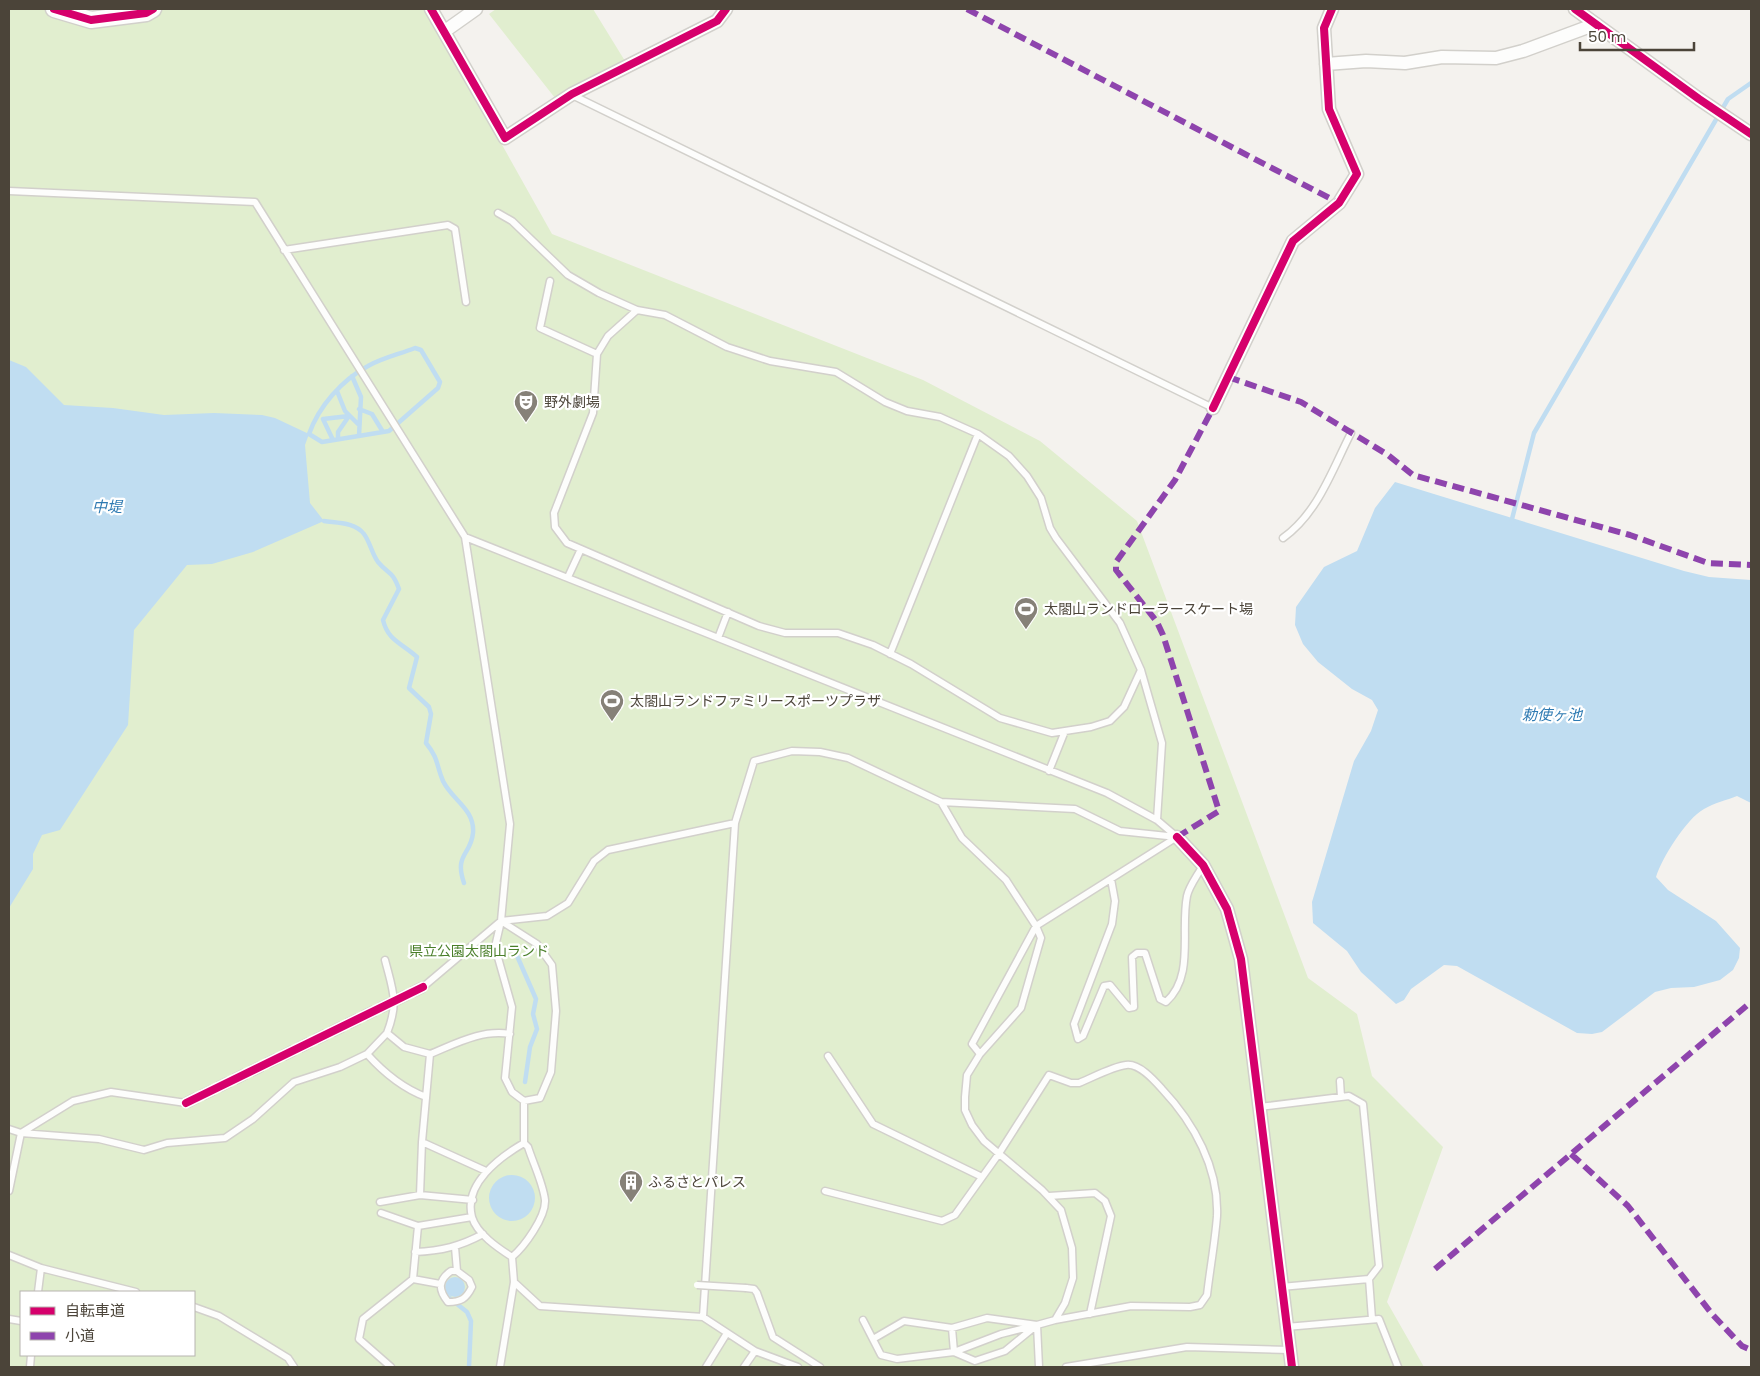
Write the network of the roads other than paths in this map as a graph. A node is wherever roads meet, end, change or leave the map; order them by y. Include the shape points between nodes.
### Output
1 (54, 9) edge
2 (153, 9) edge
3 (431, 9) edge
4 (476, 9) edge
5 (726, 9) edge
6 (1332, 9) edge
7 (1575, 9) edge
8 (1596, 24) junction
9 (445, 31) junction
10 (1326, 64) junction
11 (572, 94) junction
12 (1751, 134) edge
13 (9, 191) edge
14 (498, 213) dead end
15 (284, 250) junction
16 (550, 281) dead end
17 (466, 302) dead end
18 (637, 310) junction
19 (597, 354) junction
20 (1213, 408) joint
21 (1351, 432) dead end
22 (978, 434) junction
23 (465, 536) junction
24 (1283, 538) dead end
25 (581, 549) junction
26 (568, 578) junction
27 (728, 612) junction
28 (718, 638) junction
29 (890, 654) junction
30 (1141, 670) junction
31 (1065, 731) junction
32 (1049, 771) junction
33 (941, 802) junction
34 (1156, 820) junction
35 (736, 823) junction
36 (1177, 837) junction
37 (1202, 866) junction
38 (1111, 879) junction
39 (501, 920) junction
40 (1036, 926) junction
41 (385, 960) dead end
42 (423, 987) tunnel mouth
43 (387, 1033) junction
44 (510, 1034) junction
45 (367, 1054) junction
46 (430, 1054) junction
47 (980, 1054) junction
48 (828, 1056) dead end
49 (1340, 1081) dead end
50 (426, 1097) junction
51 (1341, 1097) junction
52 (524, 1101) junction
53 (186, 1103) tunnel mouth
54 (1260, 1107) junction
55 (9, 1129) edge
56 (21, 1133) junction
57 (422, 1142) junction
58 (524, 1143) junction
59 (998, 1155) junction
60 (486, 1171) junction
61 (982, 1177) junction
62 (9, 1191) edge
63 (826, 1191) dead end
64 (420, 1195) junction
65 (1049, 1196) junction
66 (473, 1200) junction
67 (380, 1202) dead end
68 (381, 1213) dead end
69 (472, 1217) junction
70 (418, 1226) junction
71 (483, 1234) junction
72 (455, 1247) junction
73 (415, 1252) junction
74 (9, 1255) edge
75 (512, 1257) junction
76 (41, 1268) junction
77 (457, 1272) junction
78 (413, 1279) junction
79 (1369, 1279) junction
80 (514, 1282) junction
81 (440, 1284) junction
82 (697, 1285) dead end
83 (1281, 1287) junction
84 (38, 1291) edge
85 (132, 1291) edge
86 (195, 1308) edge
87 (1090, 1314) junction
88 (703, 1317) junction
89 (1372, 1319) junction
90 (863, 1320) dead end
91 (1055, 1320) junction
92 (1037, 1325) junction
93 (1286, 1327) junction
94 (952, 1328) junction
95 (727, 1333) junction
96 (873, 1338) junction
97 (754, 1350) junction
98 (1289, 1350) junction
99 (954, 1352) junction
100 (294, 1367) edge
101 (391, 1367) edge
102 (500, 1367) edge
103 (706, 1367) edge
104 (744, 1367) edge
105 (798, 1367) edge
106 (820, 1367) edge
107 (1039, 1367) edge
108 (1066, 1367) edge
109 (1292, 1367) edge
110 (1398, 1367) edge

1 - 2 street via 91,20 146,14
3 - 9 street
4 - 9 street
5 - 11 street via 716,22
6 - 10 street via 1324,28
7 - 8 street
8 - 10 street via 1496,58 1442,57 1405,63
8 - 12 street
9 - 11 street via 505,138
10 - 20 street via 1329,109 1357,174 1340,203 1293,241
11 - 20 lane
13 - 15 lane via 255,202
14 - 18 lane via 512,221 568,275
15 - 17 lane via 448,224 455,229
15 - 23 lane
16 - 19 lane via 540,328
18 - 19 lane via 608,336
18 - 22 lane via 665,315 727,346 770,361 836,372 885,402 940,417
19 - 25 lane via 593,413 554,513 555,527 567,543
21 - 24 lane via 1313,509
22 - 29 lane
22 - 30 lane via 1009,456 1027,476 1041,498 1050,528 1120,623
23 - 26 lane
23 - 39 lane via 510,824
25 - 26 lane
25 - 27 lane
26 - 28 lane
27 - 28 lane
27 - 29 lane via 785,633 838,634
28 - 32 lane
29 - 31 lane via 1000,718 1052,733
30 - 31 lane via 1124,707 1110,721
30 - 34 lane via 1162,744
31 - 32 lane
32 - 34 lane via 1107,793
33 - 35 lane via 848,758 792,750 754,761
33 - 36 lane via 1075,809 1120,831
33 - 40 lane via 962,838 1006,880
34 - 36 lane
35 - 39 lane via 608,850 594,861 568,903 546,916
35 - 88 lane
36 - 37 street
36 - 38 lane
37 - 38 lane via 1187,895 1182,980 1174,995 1166,1002 1160,999 1145,953 1137,953 1132,957 1134,1007 1129,1008 1110,985 1104,986 1083,1036 1078,1039 1074,1024 1112,924 1115,901
37 - 54 street via 1227,909 1242,960
38 - 40 lane
39 - 42 lane
39 - 44 lane via 495,947 512,1007
39 - 52 lane via 537,944 552,966 556,1011 551,1072 540,1098
40 - 47 lane via 972,1044
40 - 47 lane via 1041,938 1021,1008
41 - 43 lane via 395,1004
43 - 45 lane
43 - 46 lane via 404,1047
44 - 46 lane via 501,1032 471,1037
44 - 52 lane via 505,1078 512,1092
45 - 50 lane via 389,1076 410,1091
45 - 56 lane via 294,1082 253,1120 224,1138 167,1142 144,1150 99,1139
46 - 50 lane
47 - 59 lane via 964,1085 965,1110 972,1125
48 - 61 lane via 873,1124
49 - 51 lane
50 - 57 lane
51 - 54 lane
51 - 79 lane via 1348,1096 1363,1104 1379,1266
52 - 58 lane
53 - 56 lane via 111,1092 73,1101
54 - 83 street
55 - 56 lane
56 - 62 lane
57 - 60 lane
57 - 64 lane
58 - 60 lane via 500,1157
58 - 75 lane via 545,1200 543,1212 522,1248
59 - 61 lane
59 - 65 lane
59 - 87 lane via 1049,1075 1079,1083 1127,1064 1138,1067 1155,1082 1184,1113 1196,1133 1216,1196 1217,1215 1207,1295 1200,1305 1190,1307 1131,1306
60 - 66 lane
61 - 63 lane via 955,1215 942,1221
64 - 66 lane
64 - 67 lane
65 - 87 lane via 1095,1193 1105,1201 1111,1216
65 - 91 lane via 1060,1210 1072,1248 1073,1278
66 - 69 lane
68 - 70 lane
69 - 70 lane
69 - 71 lane
70 - 73 lane
71 - 72 lane
71 - 75 lane
72 - 73 lane
72 - 77 lane
73 - 78 lane
74 - 76 lane
75 - 80 lane
76 - 84 lane
76 - 85 lane
77 - 81 lane via 451,1271
77 - 81 lane via 469,1280 472,1287 460,1302 448,1302 441,1294
78 - 81 lane
78 - 101 lane via 363,1319 359,1339
79 - 83 lane
79 - 89 lane
80 - 88 lane via 540,1306
80 - 102 lane
82 - 106 lane, bridge via 754,1289 773,1337
83 - 93 street
86 - 100 lane via 219,1316 288,1358
87 - 91 lane
88 - 95 lane
89 - 93 lane
89 - 110 lane via 1379,1318
90 - 96 lane
91 - 92 lane
92 - 94 lane via 988,1318
92 - 99 lane via 1001,1334
92 - 99 lane via 1005,1351 975,1361
92 - 107 lane
93 - 98 street
94 - 96 lane via 904,1321
94 - 99 lane
95 - 97 lane
95 - 103 lane
96 - 99 lane via 881,1355 897,1359
97 - 104 lane
97 - 105 lane
98 - 108 lane via 1187,1347
98 - 109 street

